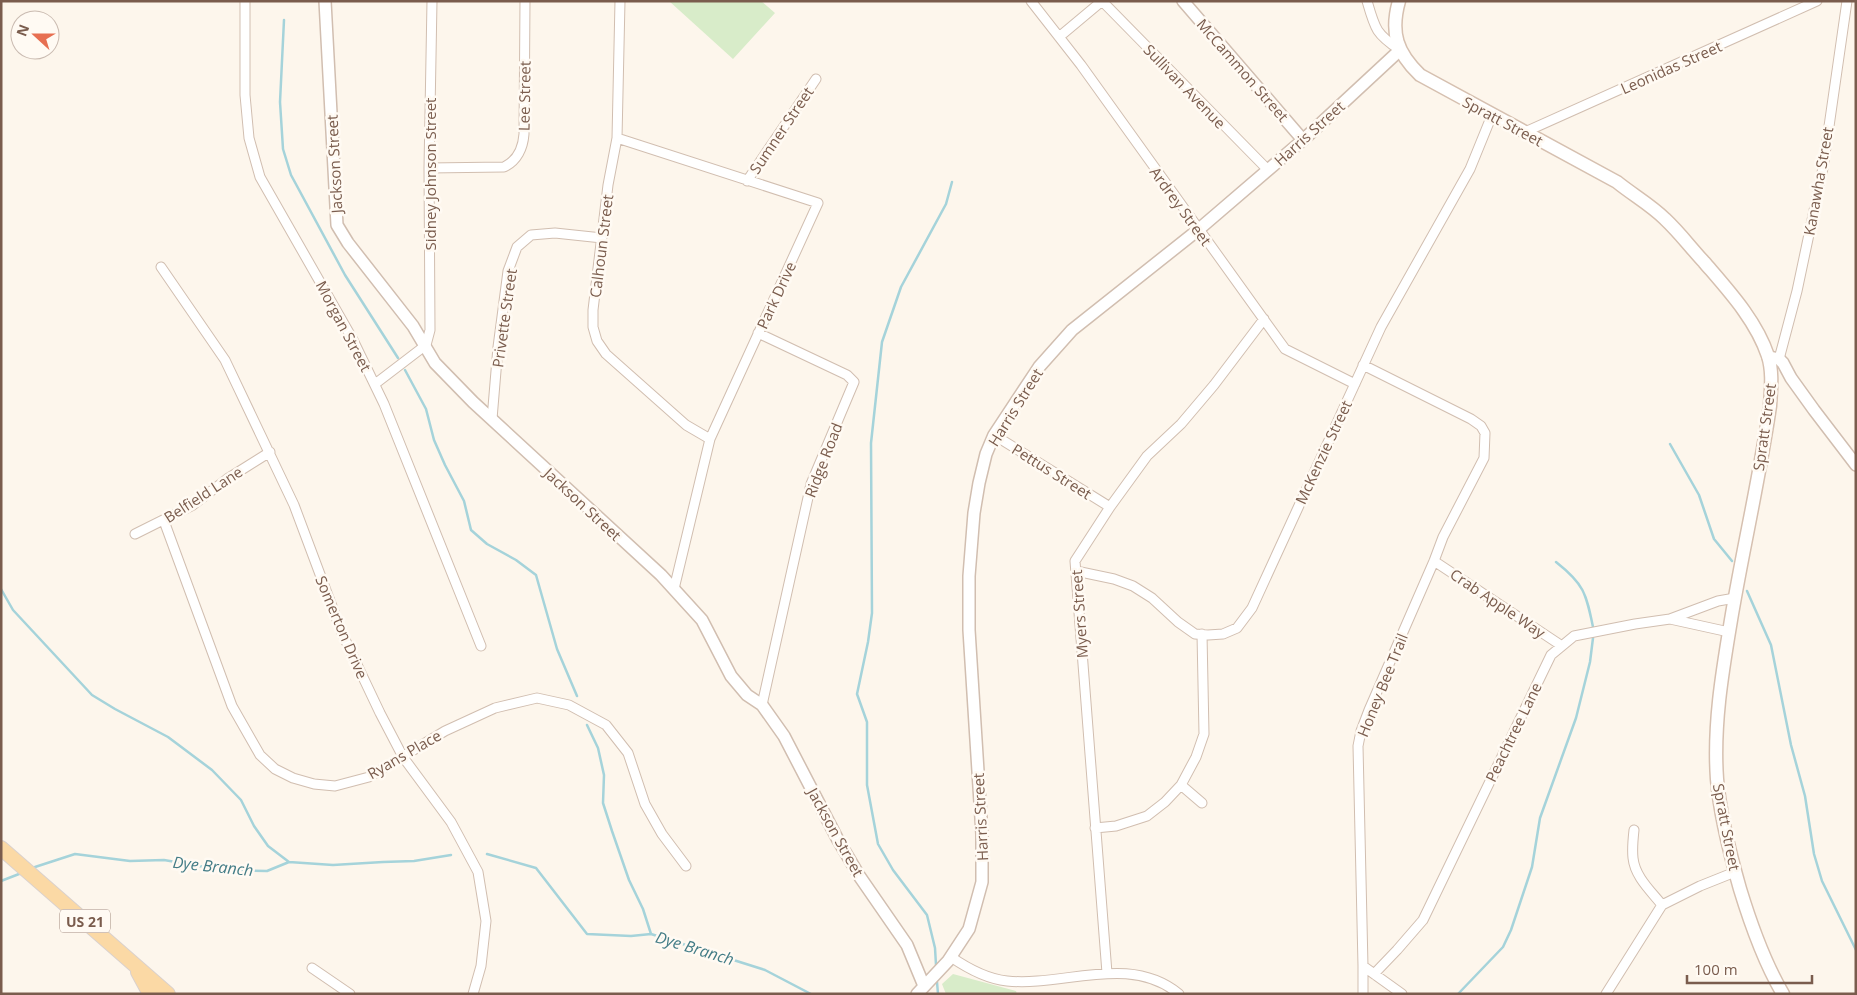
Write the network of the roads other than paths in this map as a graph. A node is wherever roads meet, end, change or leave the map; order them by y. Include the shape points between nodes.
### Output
1 (245, 1) edge
2 (325, 1) edge
3 (432, 1) edge
4 (524, 1) edge
5 (620, 1) edge
6 (1030, 1) edge
7 (1102, 1) edge
8 (1184, 1) edge
9 (1368, 1) edge
10 (1399, 1) edge
11 (1817, 1) edge
12 (1847, 1) edge
13 (1059, 37) junction
14 (1400, 50) junction
15 (816, 79) dead end
16 (1492, 115) junction
17 (1525, 132) junction
18 (617, 138) junction
19 (1303, 140) junction
20 (429, 168) junction
21 (1268, 170) junction
22 (747, 181) junction
23 (1198, 230) junction
24 (602, 238) junction
25 (161, 267) dead end
26 (1264, 319) junction
27 (758, 333) junction
28 (425, 346) junction
29 (1774, 358) junction
30 (1363, 366) junction
31 (375, 384) junction
32 (1355, 384) junction
33 (492, 419) junction
34 (994, 436) junction
35 (710, 439) junction
36 (270, 452) junction
37 (1856, 465) edge
38 (1110, 507) junction
39 (164, 521) junction
40 (135, 534) dead end
41 (1434, 561) junction
42 (1076, 571) junction
43 (674, 589) junction
44 (1735, 598) junction
45 (1670, 619) junction
46 (1729, 632) junction
47 (1202, 634) junction
48 (481, 646) dead end
49 (1562, 646) junction
50 (762, 705) junction
51 (403, 757) junction
52 (1181, 785) junction
53 (1202, 803) dead end
54 (1095, 828) junction
55 (1634, 830) dead end
56 (1, 848) edge
57 (686, 866) dead end
58 (1735, 872) junction
59 (1662, 905) junction
60 (951, 957) junction
61 (133, 963) junction
62 (1363, 966) junction
63 (312, 968) dead end
64 (1106, 973) junction
65 (1374, 974) junction
66 (920, 990) edge
67 (150, 994) edge
68 (168, 994) edge
69 (350, 994) edge
70 (473, 994) edge
71 (1179, 994) edge
72 (1363, 994) edge
73 (1402, 994) edge
74 (1606, 994) edge
75 (1783, 994) edge

1 - 31 street, Morgan Street via 245,95 249,138 260,177
2 - 28 street, Jackson Street via 338,225
3 - 20 street, Sidney Johnson Street
4 - 20 street, Lee Street via 524,134 518,155 504,167
5 - 18 street, Calhoun Street
6 - 13 street, Ardrey Street
7 - 13 street
7 - 21 street, Sullivan Avenue
8 - 19 street, McCammon Street
9 - 14 street via 1379,35
10 - 14 main road, Spratt Street via 1395,26
11 - 17 street, Leonidas Street
12 - 29 street, Kanawha Street via 1822,168 1797,291
13 - 23 street, Ardrey Street
14 - 16 main road, Spratt Street via 1420,75
14 - 19 street, Harris Street
15 - 22 street, Sumner Street
16 - 17 main road, Spratt Street
16 - 30 street, McKenzie Street via 1470,169 1381,327
17 - 29 main road, Spratt Street via 1617,182 1665,219 1745,313
18 - 22 street, Park Drive
18 - 24 street, Calhoun Street
19 - 21 street, Harris Street
20 - 28 street, Sidney Johnson Street via 430,330
21 - 23 street, Harris Street
22 - 27 street, Park Drive via 818,203
23 - 26 street, Ardrey Street
23 - 34 street, Harris Street via 1072,330 1039,367
24 - 33 street, Privette Street via 555,233 531,235 517,247 508,270
24 - 35 street, Calhoun Street via 593,310 597,341 606,354 686,425
25 - 36 street, Somerton Drive via 226,360
26 - 32 street, Ardrey Street via 1285,349
26 - 38 street, Myers Street via 1181,424 1147,456
27 - 35 street, Park Drive
27 - 50 street, Ridge Road via 847,375 854,382 811,484
28 - 31 street
28 - 33 street, Jackson Street via 435,363
29 - 37 street
29 - 44 main road, Spratt Street via 1767,430
30 - 32 street, McKenzie Street
30 - 41 street, Honey Bee Trail via 1471,419 1485,433 1484,458
31 - 48 street, Morgan Street
32 - 47 street, McKenzie Street via 1252,608 1237,628 1223,634
33 - 43 street, Jackson Street
34 - 38 street, Pettus Street
34 - 60 street, Harris Street via 979,482 969,576 982,882 969,929
35 - 43 street, Park Drive
36 - 39 street, Belfield Lane
36 - 51 street, Somerton Drive via 294,505 342,633
38 - 42 street, Myers Street via 1075,561
39 - 40 street, Belfield Lane
39 - 51 street, Ryans Place via 232,706 260,755 275,769 293,778 335,786 369,777
41 - 49 street, Crab Apple Way
41 - 62 street, Honey Bee Trail via 1369,710 1358,746
42 - 47 street, McKenzie Street via 1133,586 1189,630
42 - 54 street, Myers Street
43 - 50 street, Jackson Street via 702,620 730,676 747,695
44 - 45 street, Peachtree Lane via 1718,600
44 - 46 main road, Spratt Street
45 - 46 street
45 - 49 street, Peachtree Lane via 1574,636
46 - 58 main road, Spratt Street via 1717,728 1717,779
47 - 52 street via 1204,734
49 - 65 street, Peachtree Lane via 1551,655 1423,920
50 - 66 street, Jackson Street via 784,736 851,862 907,945
51 - 57 street, Ryans Place via 445,731 495,708 536,698 569,705 606,725 628,753 645,804
51 - 70 street, Somerton Drive via 451,822 478,872 486,921 481,966
52 - 53 street
52 - 54 street via 1147,816 1116,826
54 - 64 street, Myers Street
55 - 59 street via 1636,870
56 - 61 main road, US 21
58 - 59 street
58 - 75 main road, Spratt Street via 1760,945
59 - 74 street
60 - 64 street via 976,972 1005,981
60 - 66 street, Harris Street
61 - 67 main road
61 - 68 main road, US 21
62 - 65 street
62 - 72 street, Honey Bee Trail
63 - 69 street
64 - 71 street via 1120,972 1149,978 1168,984
65 - 73 street

